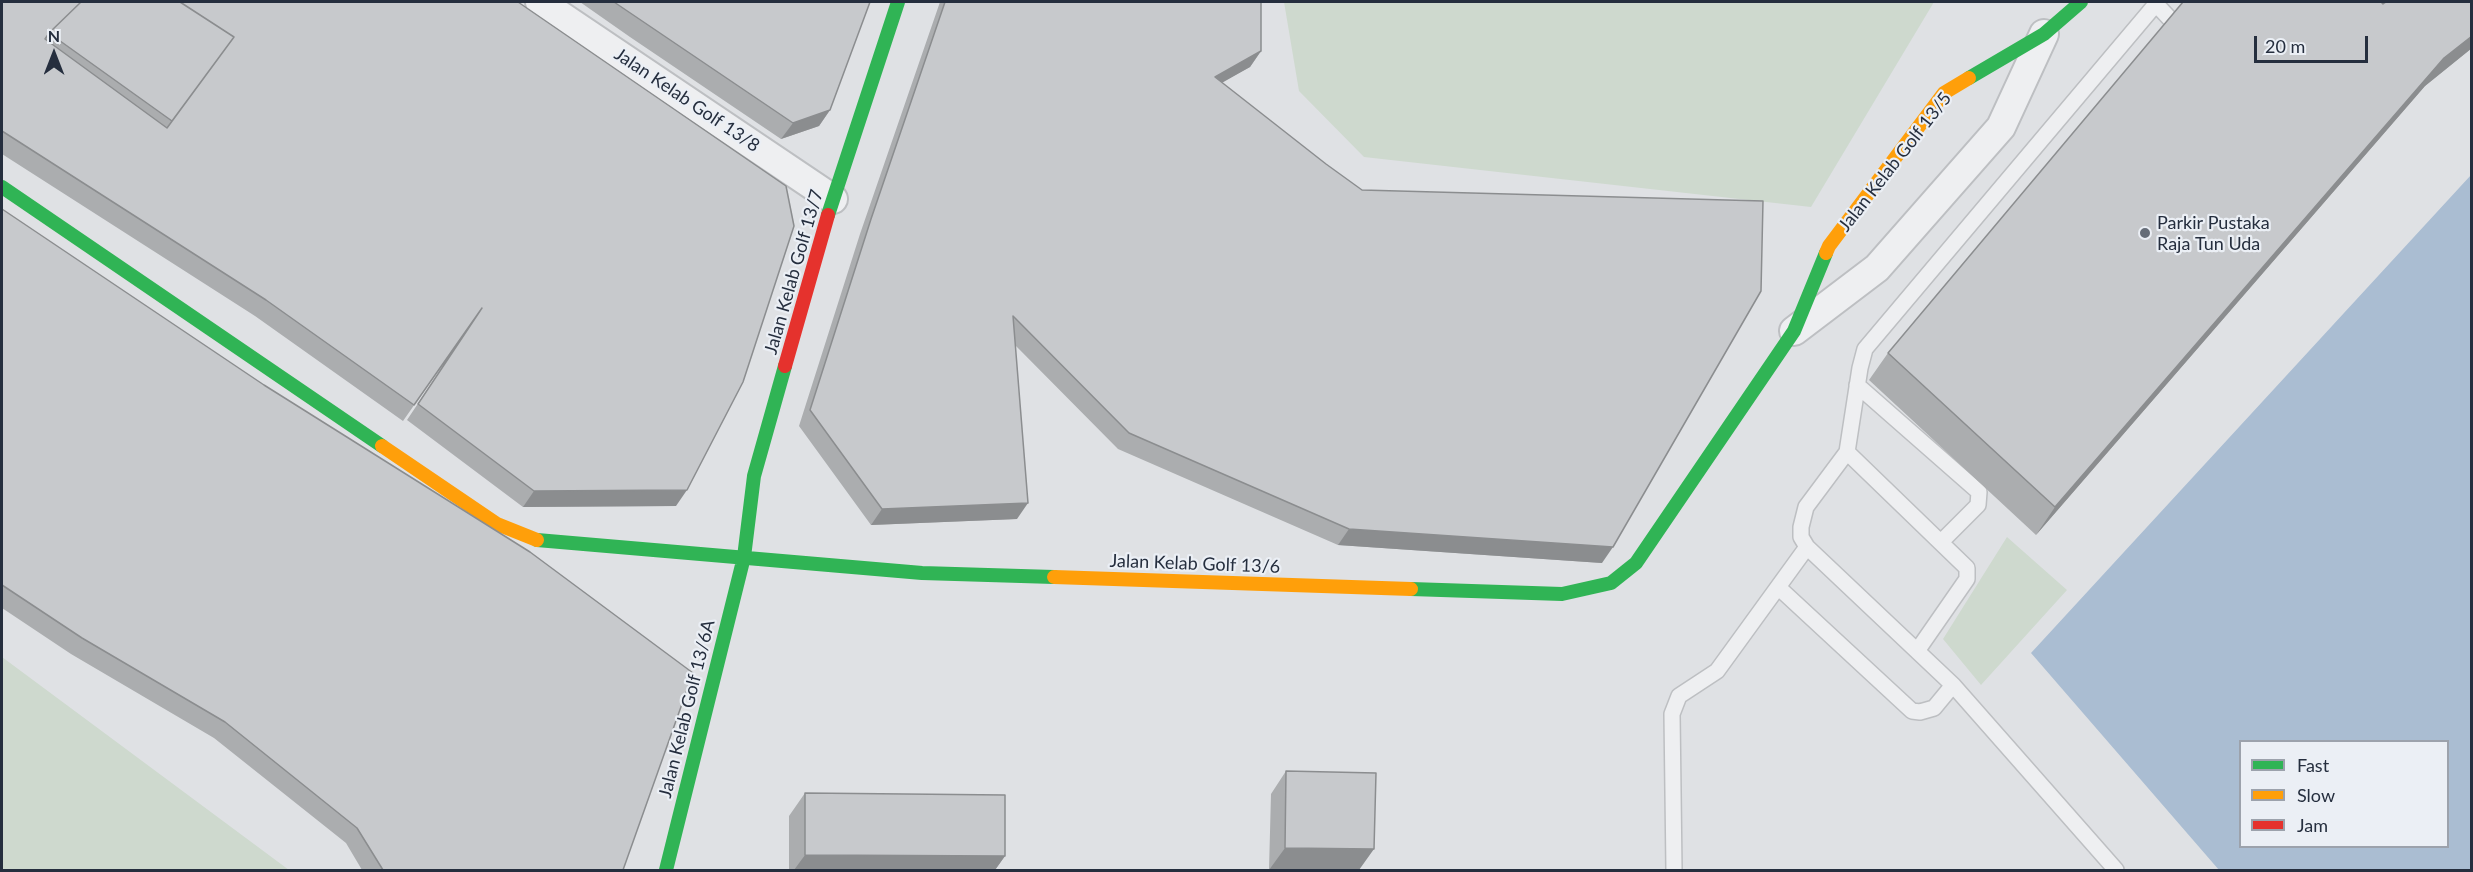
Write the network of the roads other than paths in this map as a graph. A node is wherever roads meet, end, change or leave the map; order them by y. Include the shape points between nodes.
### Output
1 (540, 2) edge
2 (898, 2) edge
3 (2081, 2) edge
4 (2155, 3) edge
5 (2171, 20) edge
6 (2044, 34) junction
7 (2, 187) edge
8 (833, 199) junction
9 (1794, 331) junction
10 (1857, 385) junction
11 (1847, 452) junction
12 (1941, 542) junction
13 (1807, 547) junction
14 (744, 557) junction
15 (1636, 563) joint
16 (1778, 587) junction
17 (1917, 651) junction
18 (1953, 685) junction
19 (666, 870) edge
20 (1674, 870) edge
21 (2116, 870) edge

1 - 8 street, Jalan Kelab Golf 13/8
2 - 8 street, Jalan Kelab Golf 13/7
3 - 6 street, Jalan Kelab Golf 13/5
4 - 5 lane
4 - 10 lane via 1865,349
6 - 9 street, Jalan Kelab Golf 13/5 via 2001,127 1877,268
6 - 9 street, Jalan Kelab Golf 13/5 via 1944,93 1829,246
7 - 14 street, Jalan Kelab Golf 13/6 via 497,524 535,540
8 - 14 street, Jalan Kelab Golf 13/7 via 754,476
9 - 15 street, Jalan Kelab Golf 13/5
10 - 11 lane
10 - 12 lane via 1979,492 1978,505
11 - 12 lane
11 - 13 lane via 1806,507 1801,537
12 - 17 lane via 1967,568 1967,579
13 - 16 lane
13 - 17 lane
14 - 15 street, Jalan Kelab Golf 13/6 via 922,573 1562,594 1611,583
14 - 19 street, Jalan Kelab Golf 13/6A
16 - 18 lane via 1912,711 1934,708
16 - 20 lane via 1717,671 1679,696 1672,714
17 - 18 lane
18 - 21 lane

